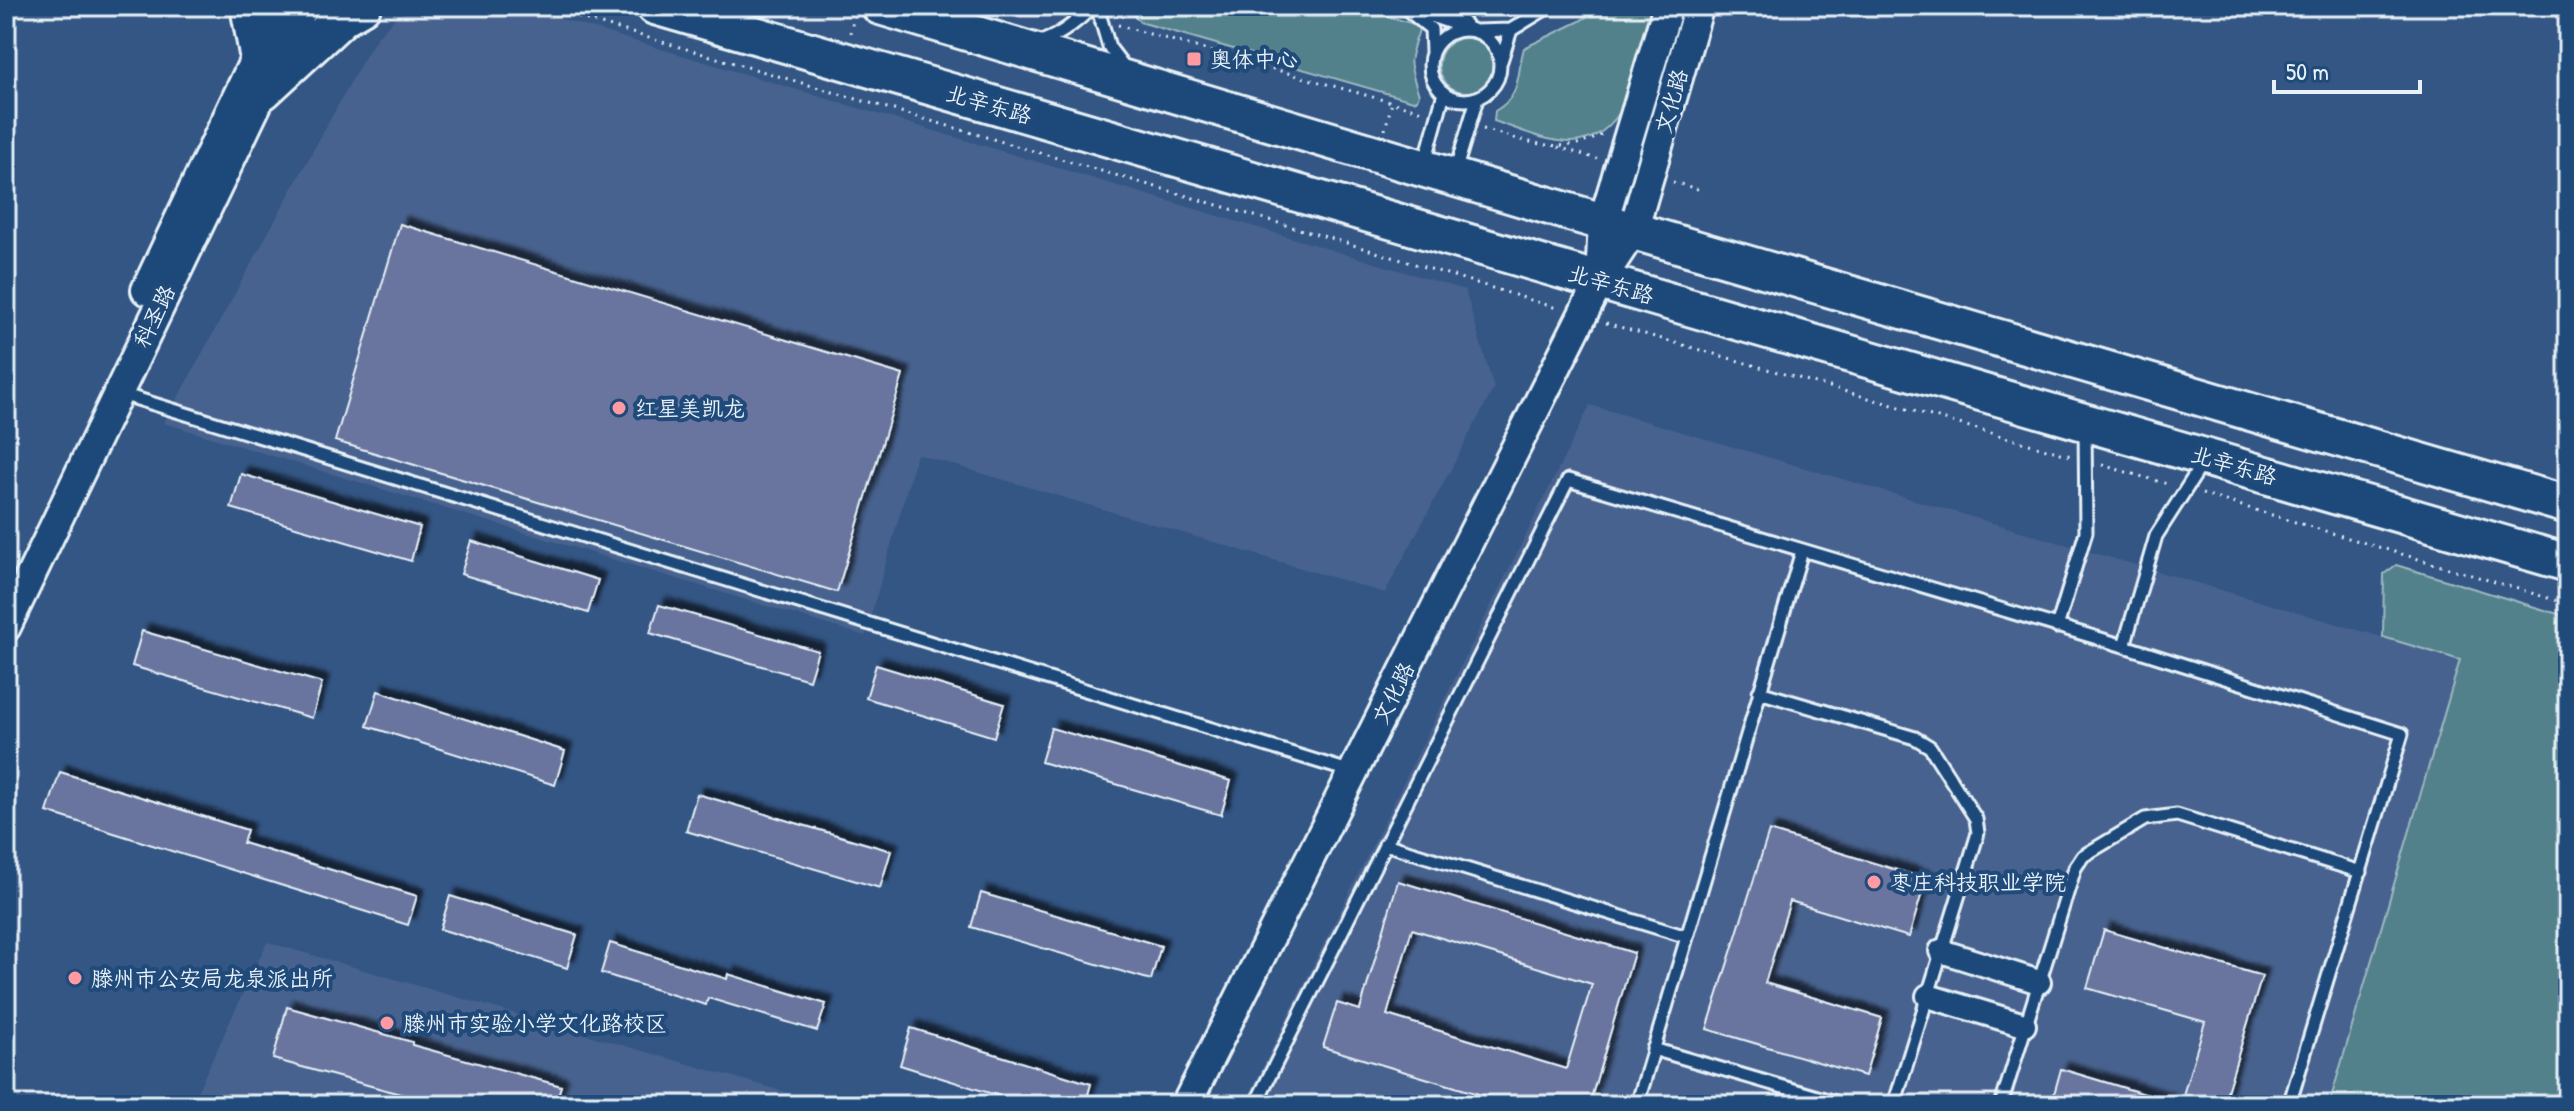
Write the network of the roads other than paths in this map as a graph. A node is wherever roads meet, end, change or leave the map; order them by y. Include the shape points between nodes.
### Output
1 (249, 6) edge
2 (280, 6) edge
3 (304, 6) edge
4 (362, 6) edge
5 (655, 6) edge
6 (880, 6) edge
7 (1403, 6) edge
8 (1442, 6) edge
9 (1550, 6) edge
10 (1668, 6) edge
11 (1699, 6) edge
12 (1092, 9) edge
13 (1511, 30) junction
14 (1475, 31) junction
15 (1017, 47) junction
16 (1432, 53) junction
17 (258, 54) junction
18 (1500, 61) junction
19 (1135, 82) junction
20 (263, 91) junction
21 (1444, 93) junction
22 (1477, 99) junction
23 (1439, 172) junction
24 (1618, 226) junction
25 (1600, 281) junction
26 (118, 393) junction
27 (2085, 422) junction
28 (2206, 457) junction
29 (2568, 505) edge
30 (1802, 551) junction
31 (2568, 563) edge
32 (6, 584) edge
33 (6, 627) edge
34 (2057, 627) junction
35 (2124, 646) junction
36 (1759, 692) junction
37 (1353, 772) junction
38 (1385, 844) junction
39 (2361, 872) junction
40 (1687, 937) junction
41 (1941, 951) junction
42 (2039, 982) junction
43 (1928, 996) junction
44 (2024, 1025) junction
45 (1653, 1049) junction
46 (1260, 1104) edge
47 (1186, 1105) edge
48 (1637, 1105) edge
49 (1845, 1105) edge
50 (1894, 1105) edge
51 (2001, 1105) edge
52 (2289, 1105) edge

1 - 17 main road
2 - 17 street, 科圣路
3 - 20 street, 科圣路
4 - 20 main road via 343,17
5 - 25 main road, 北辛东路
6 - 15 main road via 956,22
7 - 14 lane
7 - 16 lane via 1431,29
8 - 14 lane
9 - 13 lane
10 - 24 street, 文化路
11 - 24 street, 文化路
12 - 15 lane via 1043,42
12 - 19 lane via 1109,47
13 - 14 lane
13 - 18 lane
14 - 16 lane via 1447,35
14 - 18 lane via 1490,40
15 - 19 main road
16 - 21 lane via 1431,75
17 - 32 street, 科圣路
18 - 22 lane via 1495,84
19 - 23 main road
20 - 26 street, 科圣路
21 - 22 lane via 1453,99
21 - 23 lane via 1438,116
22 - 23 lane via 1469,125
23 - 24 main road
24 - 25 street, 文化路
24 - 29 main road
25 - 27 main road, 北辛东路
25 - 37 street, 文化路
26 - 33 street, 科圣路
26 - 37 lane
27 - 28 main road, 北辛东路
27 - 34 lane via 2086,532
28 - 31 main road, 北辛东路
28 - 35 lane via 2156,536
30 - 34 lane
30 - 36 lane
30 - 38 lane via 1568,480
34 - 35 lane
35 - 39 lane via 2402,734
36 - 40 lane
36 - 41 lane via 1930,747 1976,819 1978,833
37 - 47 street, 文化路
38 - 40 lane
38 - 46 lane
39 - 42 lane via 2177,815 2145,819 2083,856 2075,868
39 - 52 lane
40 - 45 lane
41 - 42 street
41 - 43 lane
42 - 44 lane
43 - 44 street
43 - 50 lane
44 - 51 lane
45 - 48 lane
45 - 49 lane

